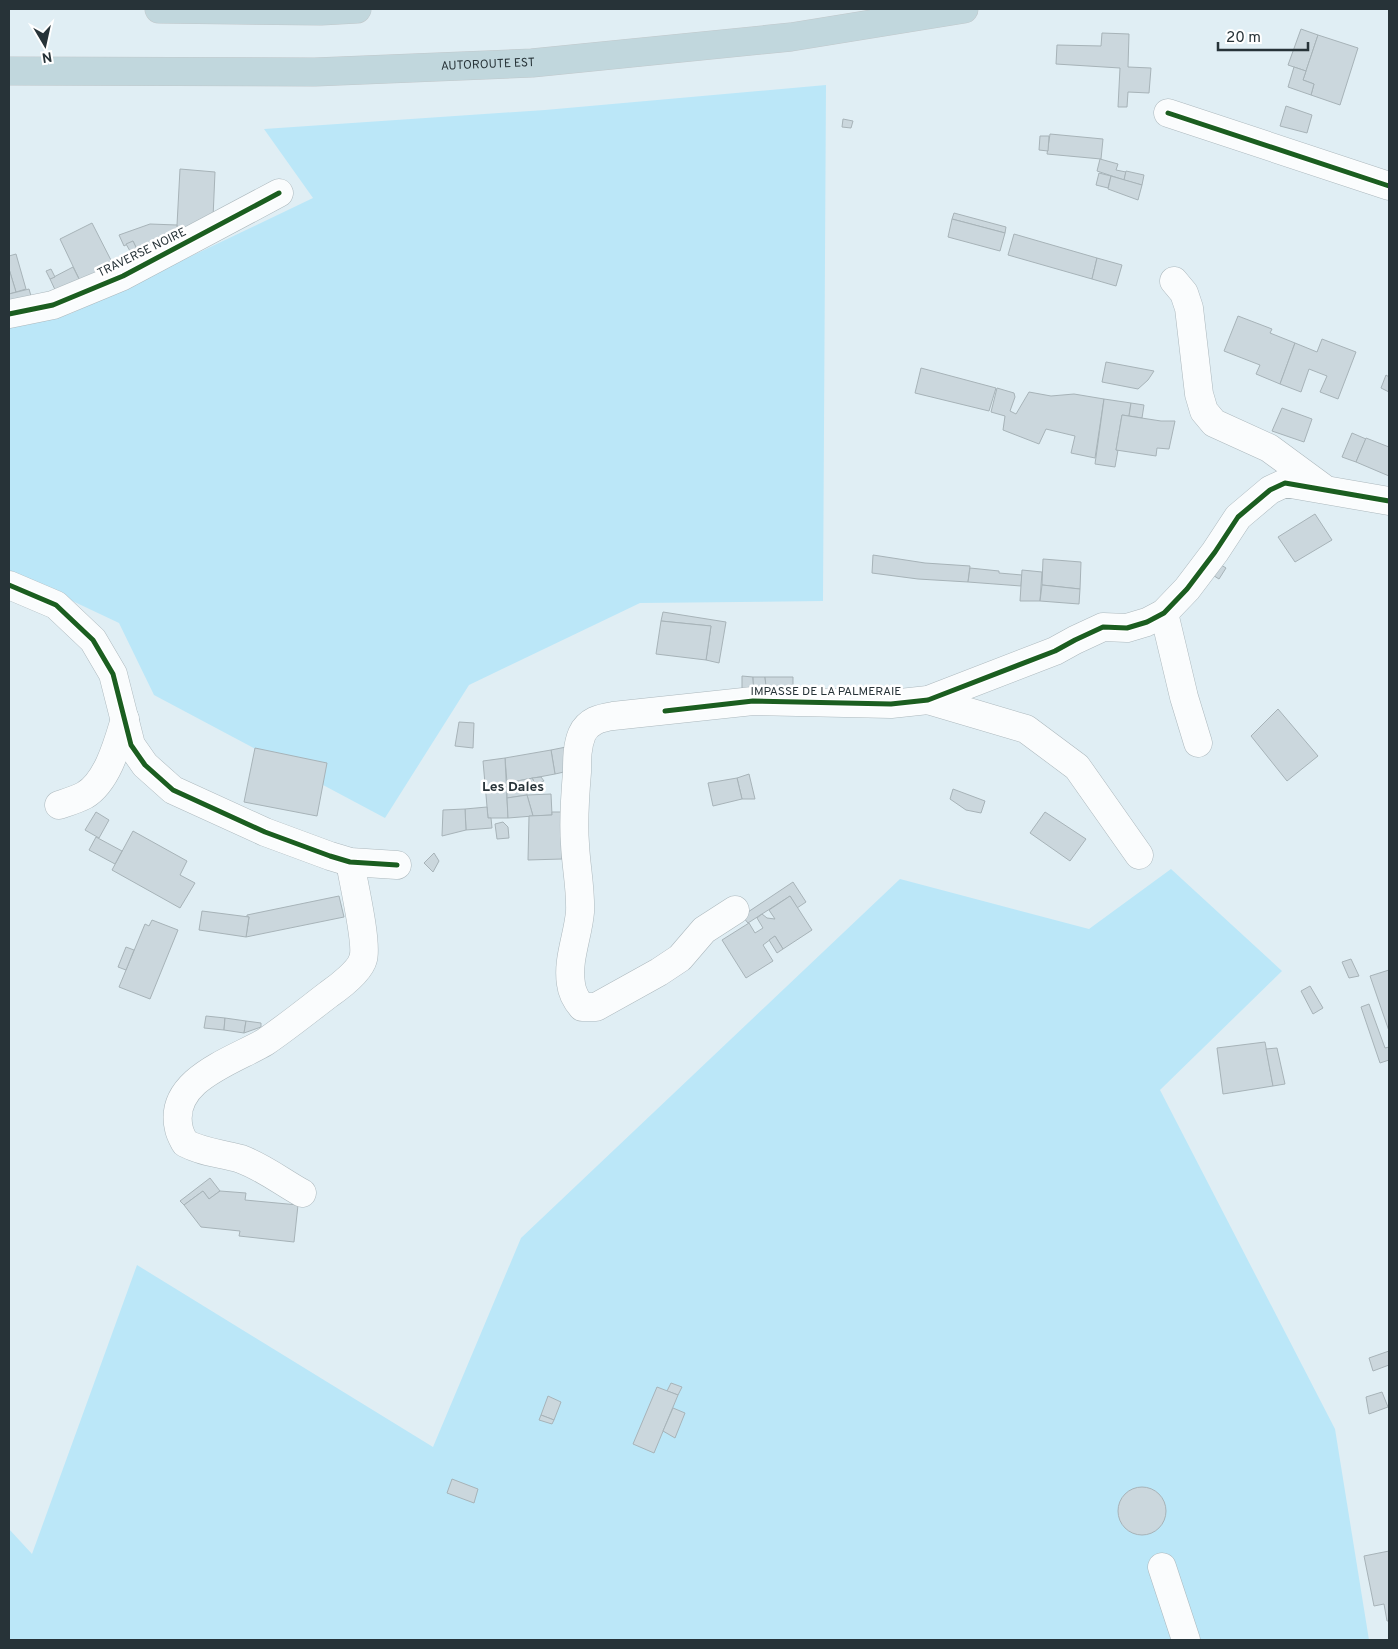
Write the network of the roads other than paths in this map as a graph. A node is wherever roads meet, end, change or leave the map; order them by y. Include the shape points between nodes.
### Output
1 (159, 9) edge
2 (358, 9) edge
3 (964, 9) edge
4 (9, 71) edge
5 (1168, 113) dead end
6 (1389, 186) edge
7 (279, 193) dead end
8 (1174, 281) dead end
9 (9, 314) edge
10 (1329, 492) junction
11 (1389, 501) edge
12 (9, 585) edge
13 (1164, 613) junction
14 (928, 700) junction
15 (125, 718) junction
16 (1198, 743) dead end
17 (59, 805) dead end
18 (1139, 855) dead end
19 (350, 862) junction
20 (397, 865) dead end
21 (735, 910) dead end
22 (302, 1193) dead end
23 (1162, 1567) dead end
24 (1186, 1640) edge

1 - 2 highway
3 - 4 highway, AUTOROUTE EST via 791,38 532,63 315,72
5 - 6 street
7 - 9 street, TRAVERSE NOIRE via 123,276 53,305
8 - 10 street via 1184,293 1189,308 1204,411 1214,423 1269,448
10 - 11 street, IMPASSE DE LA PALMERAIE
10 - 13 street, IMPASSE DE LA PALMERAIE via 1285,483 1270,490 1238,517 1187,589
12 - 15 street via 56,605 93,640 113,674
13 - 14 street, IMPASSE DE LA PALMERAIE via 1127,628 1103,627 1055,651
13 - 16 street
14 - 18 street via 1026,729 1077,767
14 - 21 street, IMPASSE DE LA PALMERAIE via 891,704 753,702 613,716 598,719 586,729 578,745 574,825 580,913 570,970 570,984 582,1007 596,1007 666,968 680,958 704,930
15 - 17 street via 105,774 86,794
15 - 19 street via 131,745 144,765 173,790 265,832
19 - 20 street
19 - 22 street via 364,942 364,960 337,988 264,1042 204,1074 186,1094 178,1110 179,1129 185,1143 200,1151 242,1160
23 - 24 street

